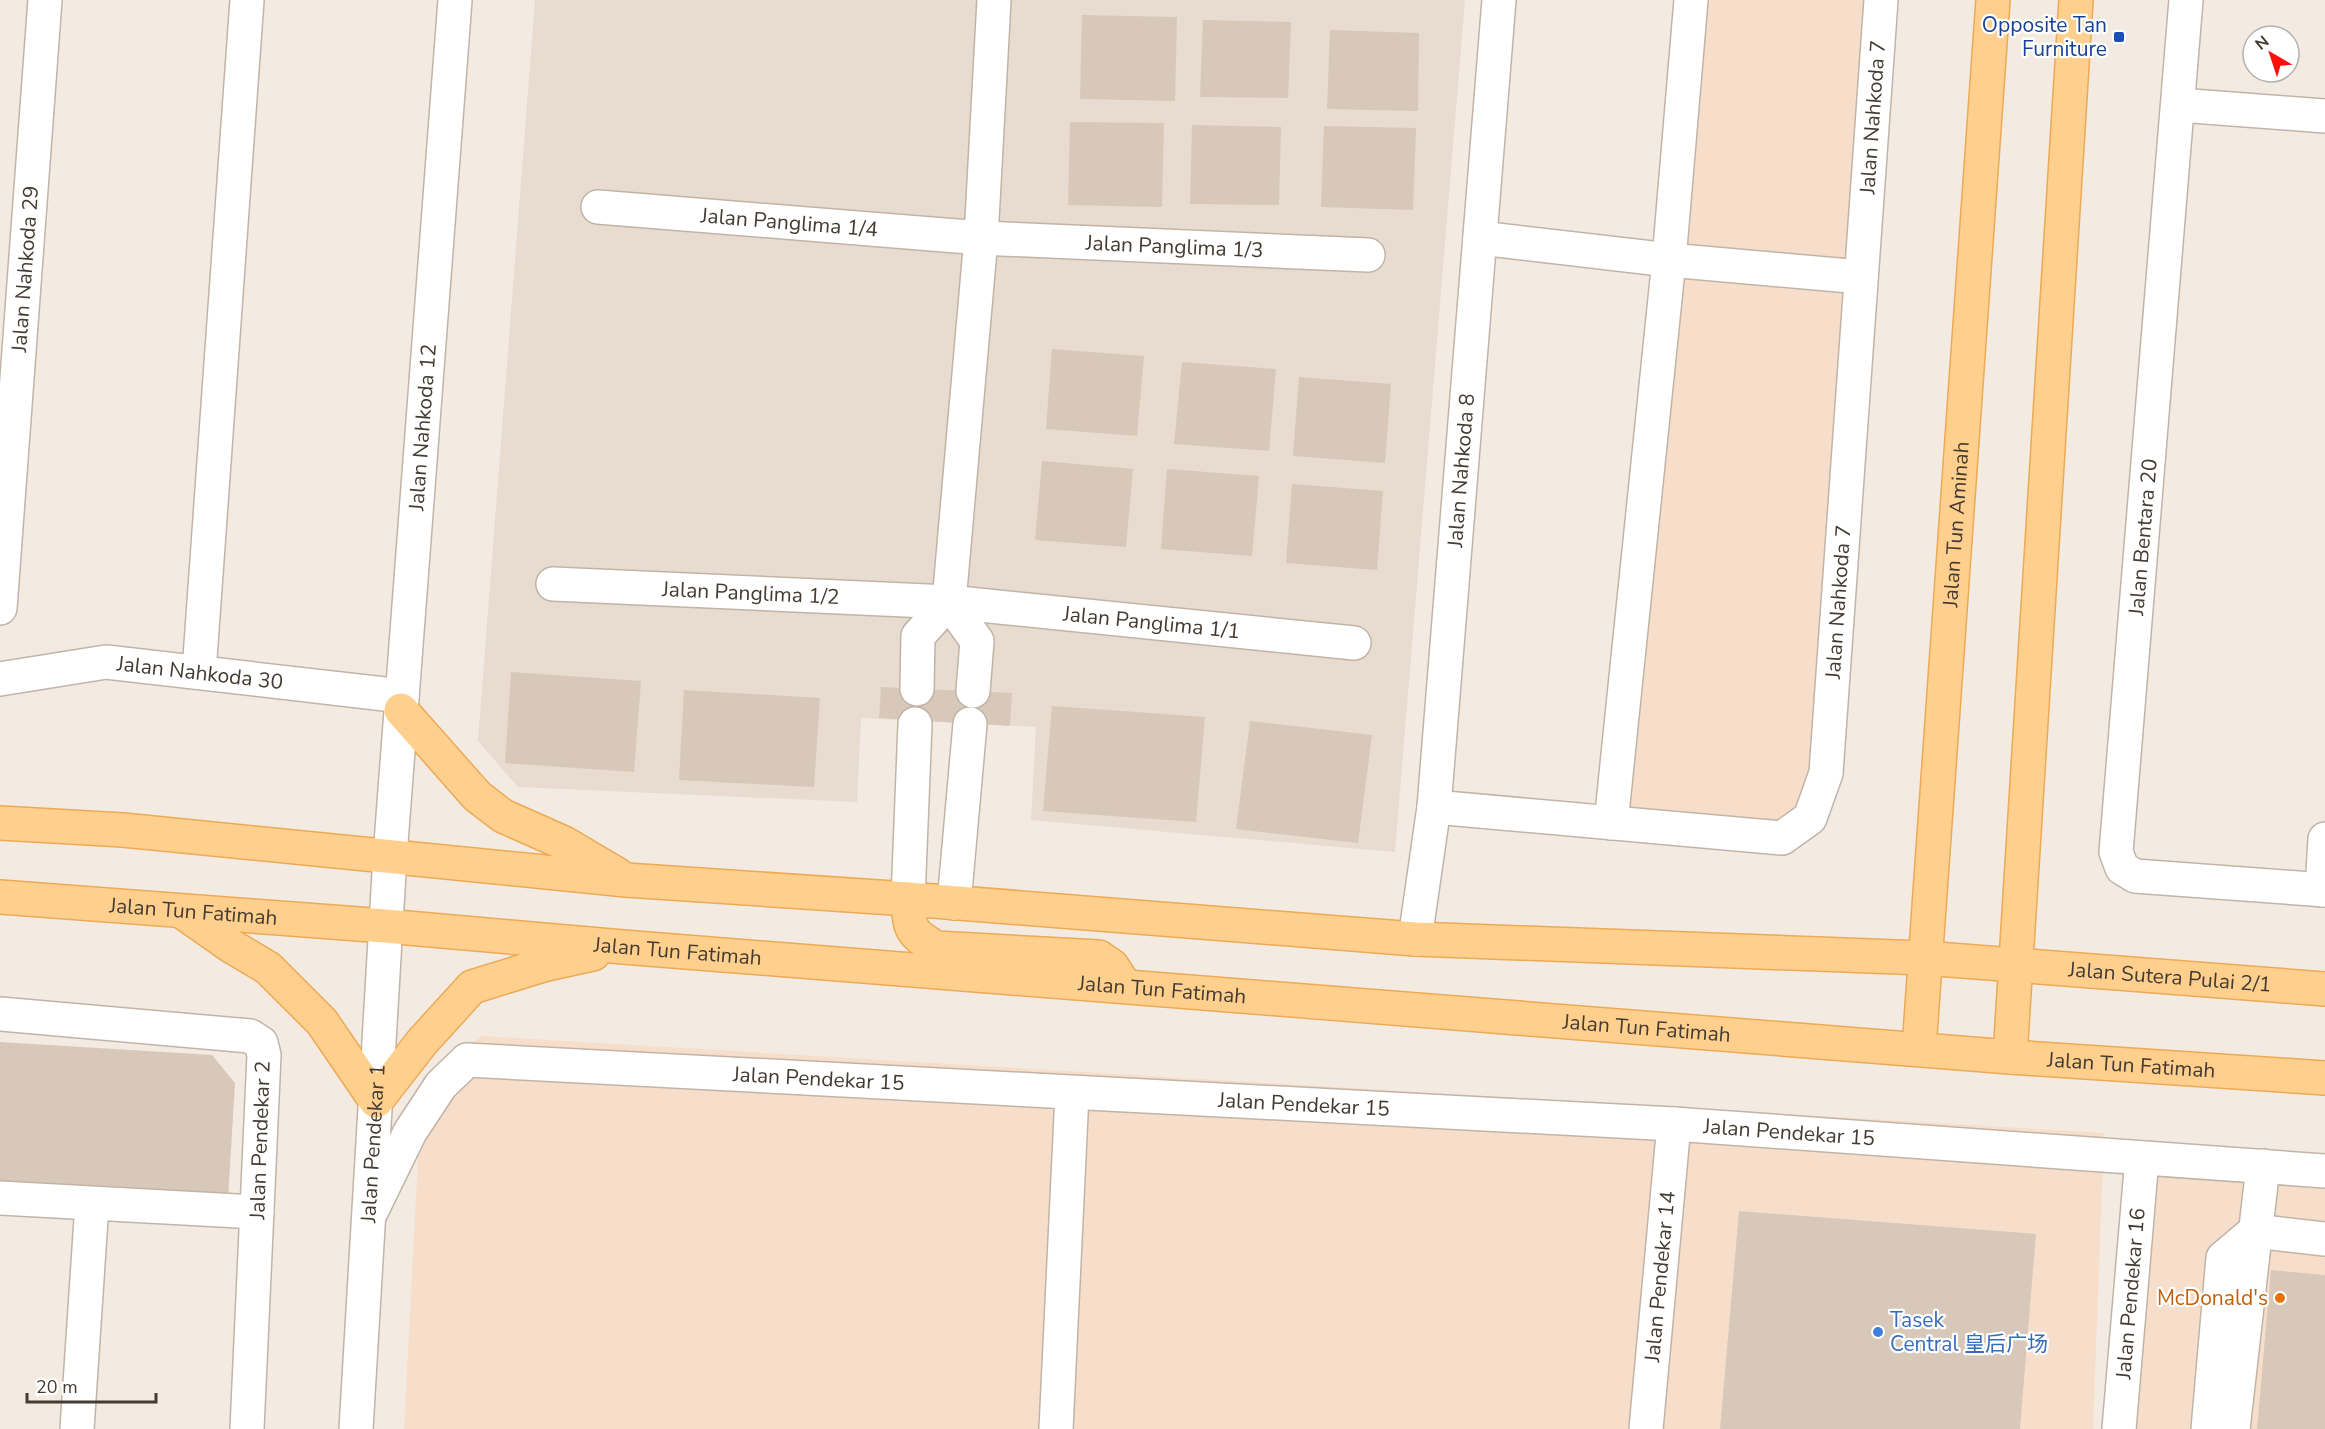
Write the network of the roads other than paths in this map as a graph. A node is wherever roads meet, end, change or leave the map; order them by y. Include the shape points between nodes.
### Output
1 (45, 0) edge
2 (247, 0) edge
3 (455, 0) edge
4 (994, 0) edge
5 (1499, 0) edge
6 (1691, 0) edge
7 (1881, 0) edge
8 (1993, 0) edge
9 (2076, 0) edge
10 (2186, 0) edge
11 (2179, 105) junction
12 (2325, 116) edge
13 (598, 207) dead end
14 (981, 238) junction
15 (1480, 238) junction
16 (1368, 255) dead end
17 (1669, 260) junction
18 (1861, 278) junction
19 (10, 324) edge
20 (4, 508) edge
21 (553, 584) dead end
22 (949, 602) junction
23 (0, 608) edge
24 (1354, 643) dead end
25 (199, 672) junction
26 (0, 679) edge
27 (916, 689) dead end
28 (973, 691) dead end
29 (401, 703) junction
30 (915, 724) dead end
31 (970, 724) dead end
32 (1434, 807) junction
33 (1611, 822) junction
34 (0, 823) edge
35 (2325, 839) edge
36 (390, 856) junction
37 (626, 880) junction
38 (2323, 890) edge
39 (0, 897) edge
40 (908, 899) junction
41 (954, 903) junction
42 (179, 910) junction
43 (386, 926) junction
44 (1415, 939) junction
45 (623, 947) junction
46 (1924, 958) junction
47 (2015, 965) junction
48 (1125, 986) junction
49 (2325, 989) edge
50 (0, 1014) edge
51 (1919, 1048) junction
52 (2010, 1057) junction
53 (2325, 1078) edge
54 (1072, 1094) junction
55 (376, 1101) junction
56 (1674, 1124) junction
57 (2142, 1158) junction
58 (2263, 1166) junction
59 (2325, 1171) edge
60 (0, 1197) edge
61 (92, 1204) junction
62 (257, 1212) junction
63 (369, 1216) junction
64 (2255, 1231) junction
65 (2325, 1239) edge
66 (77, 1429) edge
67 (247, 1429) edge
68 (356, 1429) edge
69 (1056, 1429) edge
70 (1646, 1429) edge
71 (2119, 1429) edge
72 (2208, 1429) edge
73 (2234, 1429) edge

1 - 19 street, Jalan Nahkoda 29
2 - 25 street
3 - 29 street, Jalan Nahkoda 12
4 - 14 street
5 - 15 street, Jalan Nahkoda 8
6 - 17 street
7 - 18 street, Jalan Nahkoda 7
8 - 46 main road, Jalan Tun Aminah
9 - 47 main road
10 - 11 street, Jalan Bentara 20
11 - 12 street
11 - 38 street, Jalan Bentara 20 via 2116,852 2122,868 2135,876
13 - 14 street, Jalan Panglima 1/4
14 - 16 street, Jalan Panglima 1/3
14 - 22 street
15 - 17 street
15 - 32 street, Jalan Nahkoda 8
17 - 18 street
17 - 33 street
18 - 33 street, Jalan Nahkoda 7 via 1826,773 1810,818 1782,838
19 - 20 street, Jalan Nahkoda 29
20 - 23 street, Jalan Nahkoda 29
21 - 22 street, Jalan Panglima 1/2
22 - 24 street, Jalan Panglima 1/1
22 - 27 street via 918,636
22 - 28 street via 978,641
25 - 26 street, Jalan Nahkoda 30 via 106,662
25 - 29 street, Jalan Nahkoda 30
29 - 36 street, Jalan Nahkoda 12
29 - 37 main road via 477,796 503,816 564,843
30 - 40 street
31 - 41 street
32 - 33 street, Jalan Nahkoda 7
32 - 44 street, Jalan Nahkoda 8
34 - 36 main road via 123,830
35 - 38 street
36 - 37 main road
36 - 43 street, Jalan Pendekar 1
37 - 40 main road
39 - 42 main road, Jalan Tun Fatimah
40 - 41 main road
40 - 48 main road via 910,926 918,938 936,948 1099,957 1112,966
41 - 44 main road
42 - 43 main road, Jalan Tun Fatimah
42 - 55 main road via 268,968 322,1022
43 - 45 main road, Jalan Tun Fatimah
43 - 55 street, Jalan Pendekar 1
44 - 46 main road
45 - 48 main road, Jalan Tun Fatimah
45 - 55 main road via 543,965 472,987
46 - 47 main road
46 - 51 main road, Jalan Tun Aminah
47 - 49 main road, Jalan Sutera Pulai 2/1
47 - 52 main road
48 - 51 main road, Jalan Tun Fatimah
50 - 62 street, Jalan Pendekar 2 via 250,1036 261,1043 264,1055
51 - 52 main road, Jalan Tun Fatimah
52 - 53 main road, Jalan Tun Fatimah
54 - 56 street, Jalan Pendekar 15
54 - 63 street, Jalan Pendekar 15 via 467,1060 441,1085 410,1132
54 - 69 street
55 - 63 street, Jalan Pendekar 1
56 - 57 street, Jalan Pendekar 15
56 - 70 street, Jalan Pendekar 14
57 - 58 street, Jalan Pendekar 15
57 - 71 street, Jalan Pendekar 16
58 - 59 street, Jalan Pendekar 15
58 - 64 street
60 - 61 street
61 - 62 street
61 - 66 street
62 - 67 street, Jalan Pendekar 2
63 - 68 street, Jalan Pendekar 1
64 - 65 street
64 - 72 street via 2223,1258
64 - 73 street

